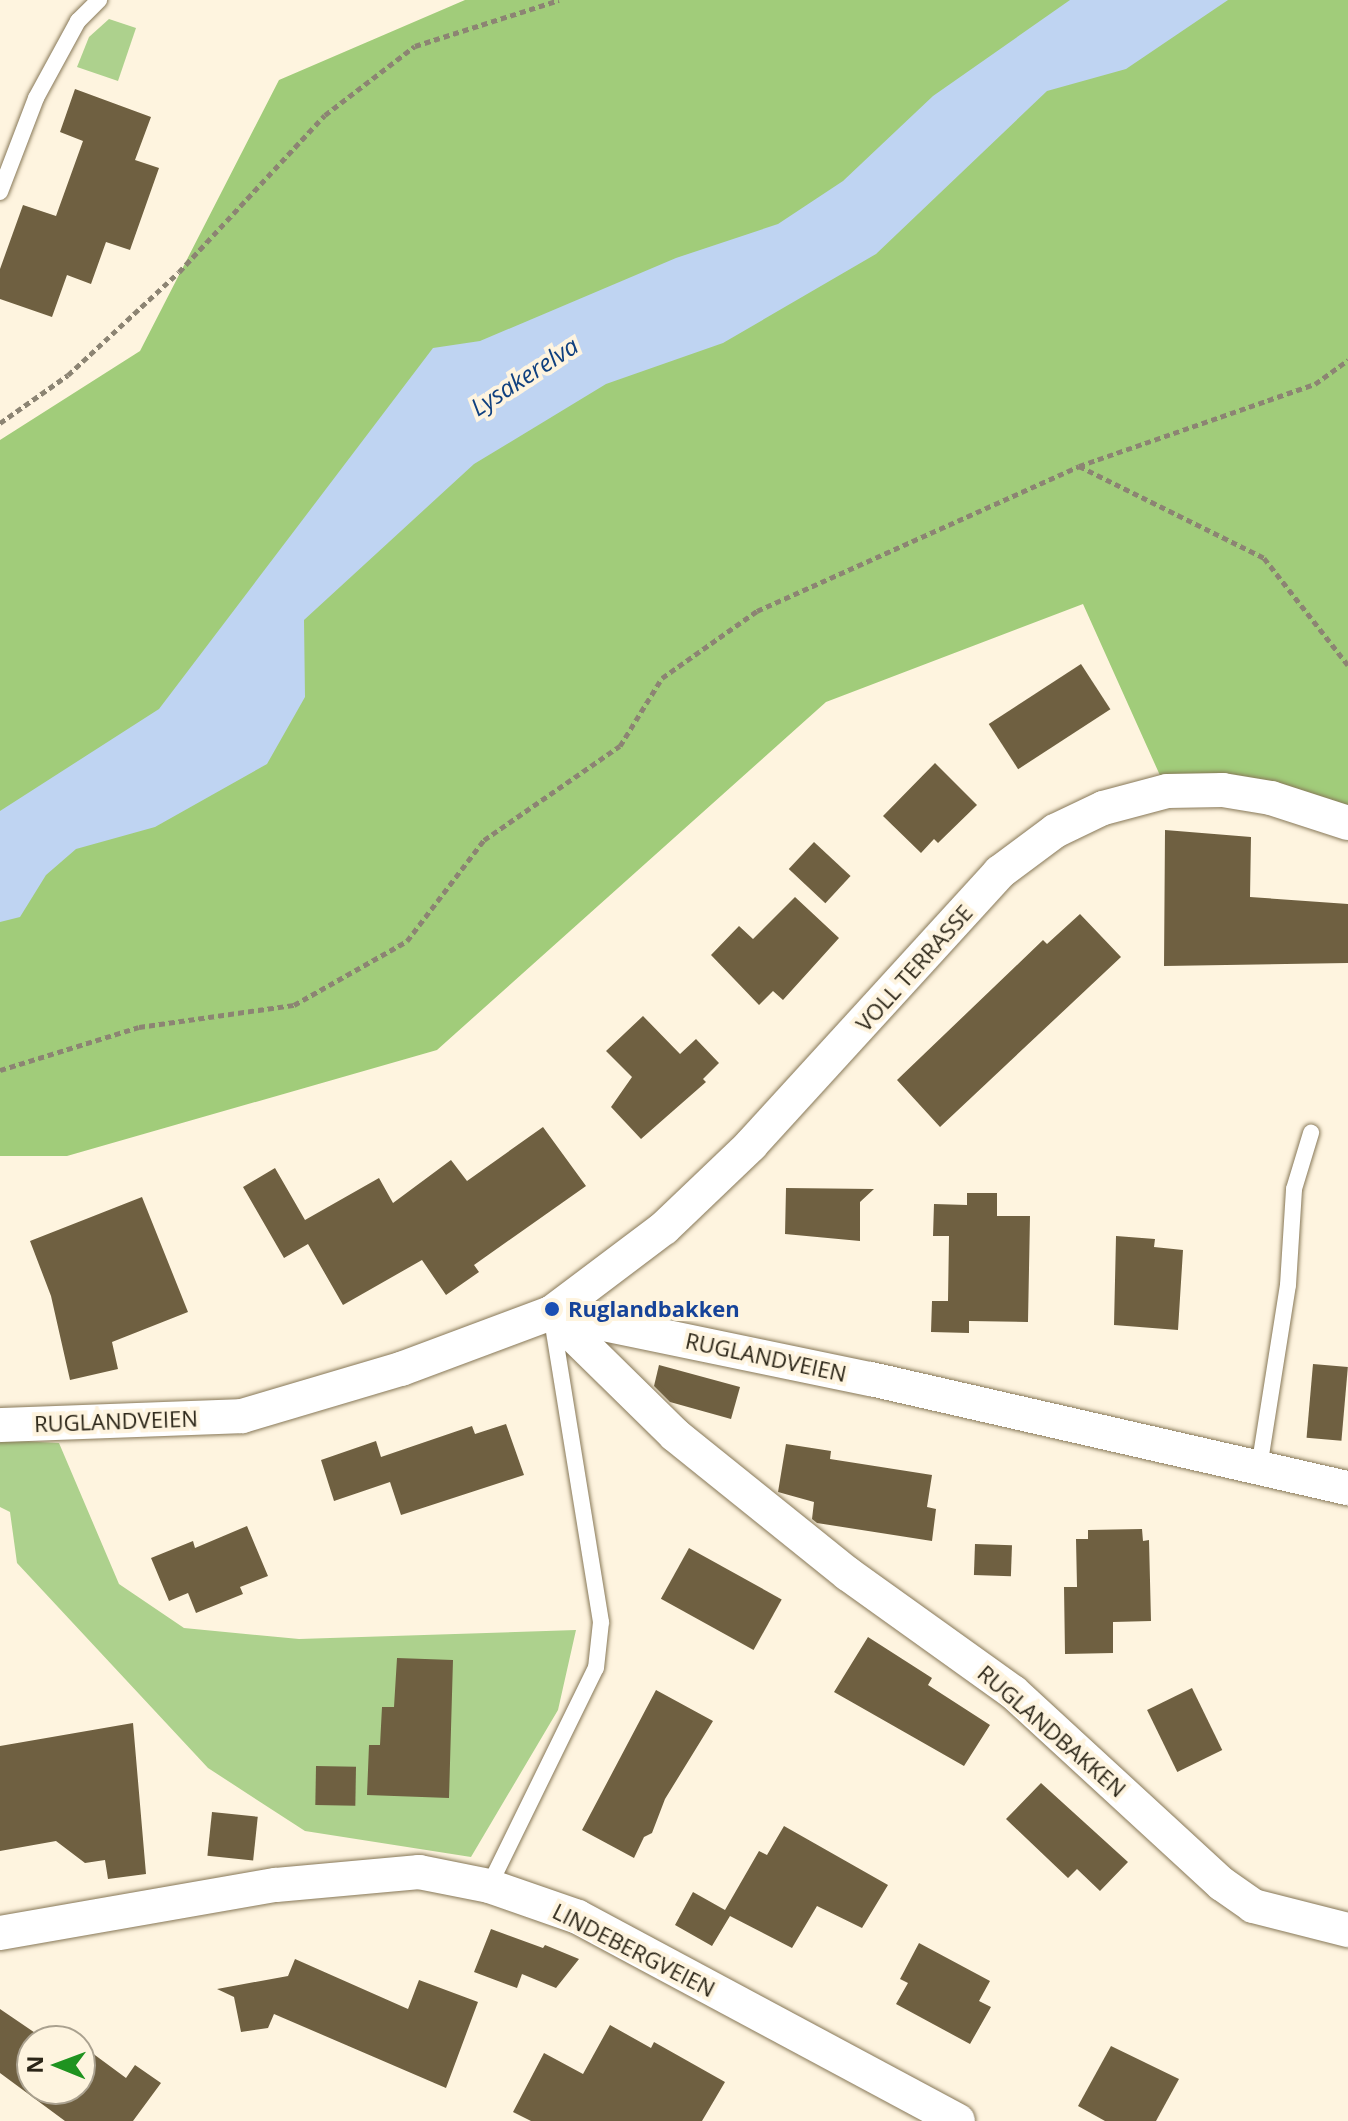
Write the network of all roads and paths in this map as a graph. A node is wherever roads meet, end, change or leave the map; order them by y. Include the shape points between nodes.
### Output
1 (99, 0) edge
2 (559, 0) edge
3 (0, 192) edge
4 (1348, 360) edge
5 (0, 423) edge
6 (1079, 466) junction
7 (1348, 665) edge
8 (1348, 823) edge
9 (0, 1070) edge
10 (1311, 1133) dead end
11 (551, 1313) junction
12 (0, 1425) edge
13 (1259, 1468) junction
14 (1348, 1488) edge
15 (489, 1886) junction
16 (1348, 1930) edge
17 (0, 1933) edge
18 (958, 2121) edge

1 - 3 lane via 78,21 36,98
2 - 5 path via 415,46 325,115 179,272 68,375
4 - 6 path via 1315,384
6 - 7 path via 1264,558
6 - 9 path via 757,611 662,678 620,746 484,840 407,941 294,1005 139,1027
8 - 11 street, VOLL TERRASSE via 1271,798 1223,790 1167,791 1103,808 1055,831 1000,872 751,1145 664,1228
10 - 13 lane via 1294,1189 1288,1285
11 - 12 street, RUGLANDVEIEN via 401,1369 242,1416
11 - 13 street, RUGLANDVEIEN
11 - 15 lane via 601,1622 596,1668
11 - 16 street, RUGLANDBAKKEN via 675,1435 848,1574 1013,1692 1222,1884 1253,1906
13 - 14 street, RUGLANDVEIEN
15 - 17 street, LINDEBERGVEIEN via 419,1872 365,1874
15 - 18 street, LINDEBERGVEIEN via 578,1917

